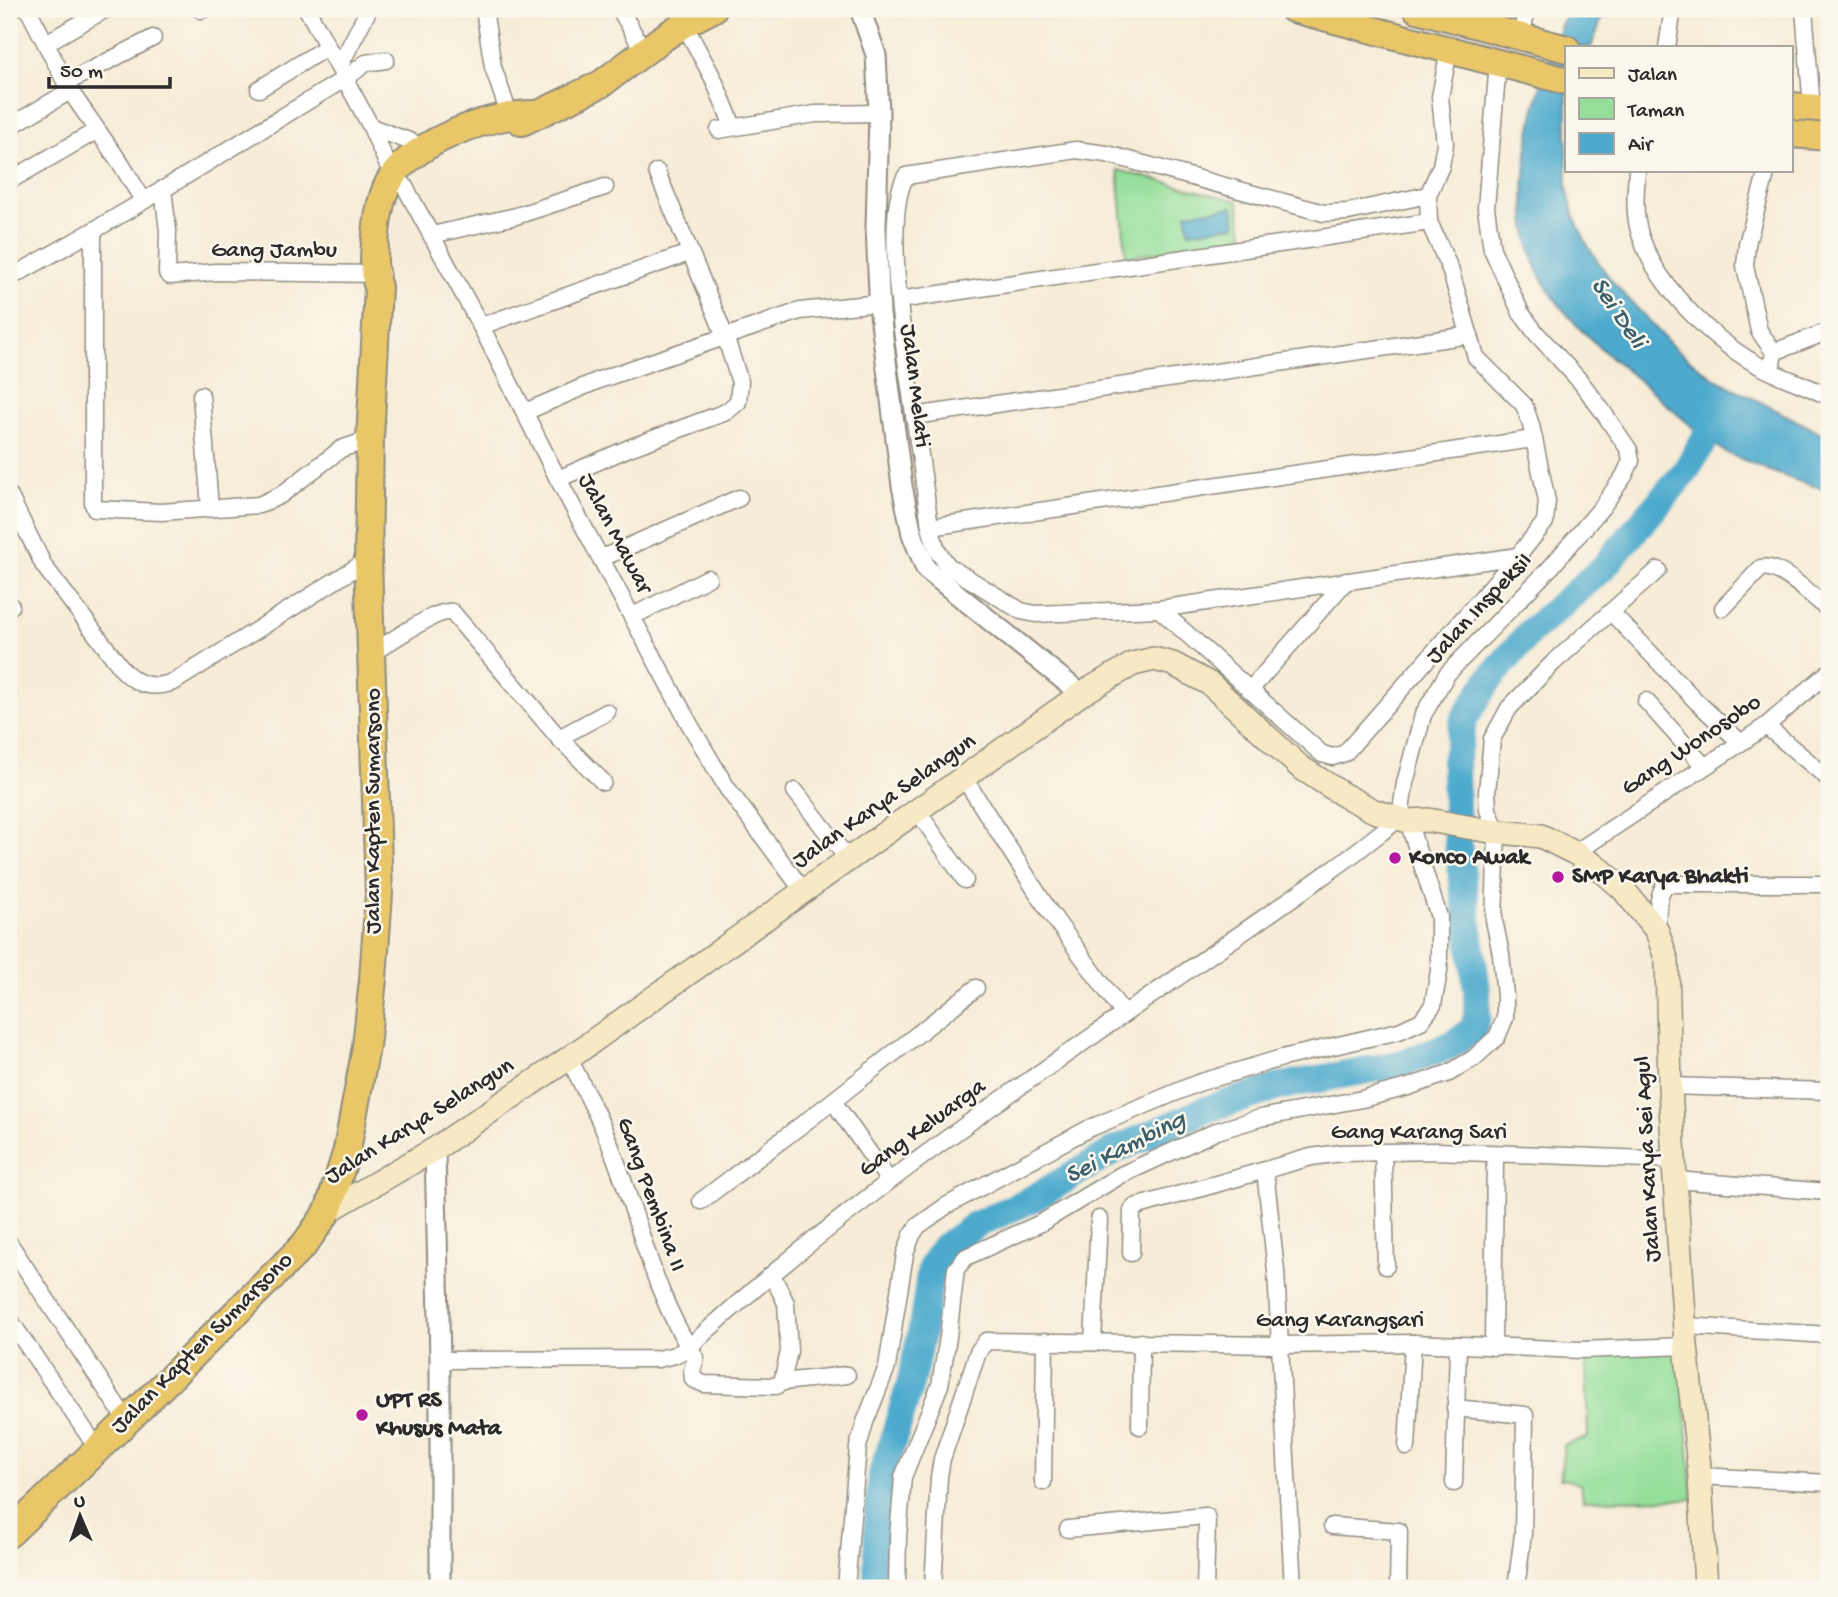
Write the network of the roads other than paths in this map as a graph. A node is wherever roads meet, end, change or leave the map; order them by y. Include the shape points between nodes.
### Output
1 (28, 9) edge
2 (106, 9) edge
3 (307, 9) edge
4 (369, 9) edge
5 (484, 9) edge
6 (620, 9) edge
7 (713, 9) edge
8 (860, 9) edge
9 (1293, 9) edge
10 (1417, 9) edge
11 (1527, 9) edge
12 (1673, 9) edge
13 (1804, 9) edge
14 (1486, 18) edge
15 (684, 24) junction
16 (1528, 37) junction
17 (153, 38) dead end
18 (46, 43) junction
19 (1667, 46) edge
20 (327, 47) junction
21 (1565, 48) edge
22 (1449, 50) junction
23 (644, 52) junction
24 (386, 60) dead end
25 (1511, 66) junction
26 (342, 73) junction
27 (1565, 80) edge
28 (68, 87) junction
29 (259, 89) dead end
30 (1811, 108) edge
31 (879, 113) junction
32 (523, 115) junction
33 (9, 127) edge
34 (371, 127) junction
35 (96, 131) junction
36 (1792, 134) edge
37 (1829, 137) edge
38 (425, 146) junction
39 (657, 172) dead end
40 (1637, 172) edge
41 (1766, 172) edge
42 (9, 181) edge
43 (398, 181) junction
44 (605, 187) dead end
45 (163, 189) junction
46 (1428, 195) junction
47 (143, 200) junction
48 (1429, 222) junction
49 (93, 232) junction
50 (432, 235) junction
51 (690, 254) junction
52 (9, 278) edge
53 (378, 278) junction
54 (899, 300) junction
55 (879, 303) junction
56 (481, 326) junction
57 (1829, 331) edge
58 (1470, 335) junction
59 (725, 336) junction
60 (1774, 352) junction
61 (1771, 371) junction
62 (201, 395) dead end
63 (1829, 397) edge
64 (525, 412) junction
65 (914, 416) junction
66 (370, 439) junction
67 (1534, 439) junction
68 (558, 479) junction
69 (9, 495) edge
70 (739, 498) dead end
71 (210, 508) junction
72 (930, 527) junction
73 (1518, 556) junction
74 (602, 558) junction
75 (368, 560) junction
76 (1658, 570) dead end
77 (708, 578) dead end
78 (1346, 581) junction
79 (1723, 608) dead end
80 (1159, 609) junction
81 (1829, 610) edge
82 (1611, 612) junction
83 (633, 616) junction
84 (372, 653) junction
85 (1829, 672) edge
86 (1250, 690) junction
87 (1081, 694) junction
88 (1646, 701) dead end
89 (607, 712) dead end
90 (1766, 726) junction
91 (559, 738) junction
92 (1740, 742) junction
93 (1704, 766) junction
94 (964, 778) junction
95 (1829, 779) edge
96 (603, 782) dead end
97 (795, 791) dead end
98 (917, 810) junction
99 (1412, 820) junction
100 (1493, 831) junction
101 (1575, 853) junction
102 (848, 859) junction
103 (965, 880) dead end
104 (1829, 881) edge
105 (804, 892) junction
106 (1657, 932) junction
107 (976, 988) dead end
108 (1123, 1013) junction
109 (569, 1058) junction
110 (1670, 1086) junction
111 (1829, 1091) edge
112 (833, 1101) junction
113 (435, 1149) junction
114 (1383, 1152) junction
115 (1495, 1154) junction
116 (1265, 1170) junction
117 (1674, 1170) junction
118 (889, 1181) junction
119 (1829, 1192) edge
120 (701, 1201) dead end
121 (328, 1211) junction
122 (1099, 1219) dead end
123 (9, 1243) edge
124 (1131, 1253) dead end
125 (1386, 1266) dead end
126 (772, 1275) junction
127 (9, 1319) edge
128 (1829, 1335) edge
129 (1686, 1336) junction
130 (1045, 1341) junction
131 (1093, 1342) junction
132 (1141, 1342) junction
133 (1413, 1343) junction
134 (1280, 1345) junction
135 (1458, 1345) junction
136 (1493, 1347) junction
137 (688, 1348) junction
138 (440, 1360) junction
139 (847, 1375) dead end
140 (782, 1382) junction
141 (1455, 1408) junction
142 (127, 1421) junction
143 (1140, 1426) dead end
144 (1407, 1447) dead end
145 (97, 1448) junction
146 (1700, 1476) junction
147 (1042, 1482) dead end
148 (1454, 1483) dead end
149 (1829, 1483) edge
150 (1332, 1526) dead end
151 (1068, 1529) dead end
152 (9, 1534) edge
153 (440, 1588) edge
154 (846, 1588) edge
155 (897, 1588) edge
156 (933, 1588) edge
157 (1205, 1588) edge
158 (1293, 1588) edge
159 (1398, 1588) edge
160 (1516, 1588) edge
161 (1706, 1588) edge

1 - 18 street
2 - 18 street
3 - 20 street
4 - 26 street
5 - 32 street via 493,67
6 - 23 street
7 - 15 highway, Jalan Kapten Sumarsono
8 - 31 street, Jalan Melati via 876,55
9 - 22 highway
10 - 14 highway
11 - 16 street
12 - 19 street
13 - 30 street
14 - 16 highway
15 - 23 highway, Jalan Kapten Sumarsono
15 - 31 street via 713,78 726,128 815,114
16 - 21 highway
17 - 28 street
18 - 28 street
20 - 26 street
20 - 29 street
22 - 25 highway
22 - 46 street via 1440,97 1445,144
23 - 32 highway, Jalan Kapten Sumarsono via 586,93
24 - 26 street
25 - 27 highway
25 - 99 street, Jalan InspeksiI via 1486,208 1492,249 1521,313 1580,381 1629,450 1631,461 1602,507 1551,567 1447,674 1423,715 1405,783
26 - 34 street
26 - 45 street
28 - 33 street
28 - 35 street
31 - 55 street, Jalan Melati
32 - 38 highway, Jalan Kapten Sumarsono via 457,132
32 - 43 highway, Jalan Kapten Sumarsono via 525,121 438,155
34 - 38 street
34 - 43 street
35 - 42 street
35 - 47 street
36 - 37 highway
38 - 43 highway, Jalan Kapten Sumarsono
39 - 51 street
40 - 61 street via 1640,235 1664,279 1716,336
41 - 60 street via 1745,266 1759,331
43 - 50 street, Jalan Mawar
43 - 53 highway, Jalan Kapten Sumarsono
44 - 50 street via 516,216
45 - 47 street
45 - 53 street, Gang Jambu via 170,276 216,272
46 - 48 street
46 - 54 street via 1324,213 1107,154 1076,150 916,173 906,176 900,186 895,234
47 - 49 street
48 - 54 street
48 - 58 street via 1450,269
49 - 52 street
49 - 71 street via 93,506 102,511
50 - 56 street, Jalan Mawar
51 - 56 street
51 - 59 street
53 - 66 highway, Jalan Kapten Sumarsono
54 - 65 street
55 - 59 street via 806,309
55 - 87 street, Jalan Melati via 902,486 912,534 926,569
56 - 64 street, Jalan Mawar
57 - 60 street
58 - 65 street
58 - 67 street via 1476,357 1524,405
59 - 64 street via 599,380
59 - 68 street via 740,382 738,402 726,412
60 - 61 street
61 - 63 street
62 - 71 street
64 - 68 street, Jalan Mawar
65 - 72 street
66 - 71 street via 341,449 266,503
66 - 75 highway, Jalan Kapten Sumarsono
67 - 72 street
67 - 73 street via 1547,501 1545,522
68 - 74 street, Jalan Mawar
69 - 75 street via 44,566 124,670 142,685 174,682
70 - 74 street
72 - 80 street via 948,566 1021,611 1052,615
73 - 78 street
73 - 86 street via 1345,753 1322,754
74 - 83 street, Jalan Mawar
75 - 84 highway, Jalan Kapten Sumarsono
76 - 82 street
77 - 83 street
78 - 80 street
78 - 86 street
79 - 81 street via 1768,566
80 - 86 street
82 - 92 street
82 - 100 street via 1553,663 1497,726 1487,792
83 - 105 street, Jalan Mawar via 727,788
84 - 91 street via 435,615 452,612
84 - 121 highway, Jalan Kapten Sumarsono via 379,893 373,979 366,1047 346,1150
85 - 90 street, Gang Wonosobo
87 - 94 main road, Jalan Karya Selangun
87 - 99 main road, Jalan Karya Selangun via 1133,664 1154,659 1173,664 1210,684 1300,767 1374,811
88 - 93 street
89 - 91 street
90 - 92 street, Gang Wonosobo
90 - 95 street
91 - 96 street
92 - 93 street, Gang Wonosobo
93 - 101 street, Gang Wonosobo
94 - 98 main road, Jalan Karya Selangun
94 - 108 street via 1049,911
97 - 102 street
98 - 102 main road, Jalan Karya Selangun
98 - 103 street
99 - 100 main road, Jalan Karya Selangun
99 - 108 street, Gang Keluarga
99 - 154 street via 1439,916 1437,982 1433,1005 1422,1021 1399,1031 1198,1083 1088,1129 918,1226 905,1254 887,1367 858,1447
100 - 101 main road, Jalan Karya Sei Agul via 1541,836
100 - 155 street via 1494,920 1503,970 1504,1018 1490,1045 1449,1073 1408,1087 1260,1118 1205,1136 1121,1175 1041,1223 966,1258 956,1269 940,1385 903,1477
101 - 106 main road, Jalan Karya Sei Agul via 1623,889
102 - 105 main road, Jalan Karya Selangun
104 - 106 street via 1666,884 1660,896
105 - 109 main road, Jalan Karya Selangun
106 - 110 main road, Jalan Karya Sei Agul via 1667,961
107 - 112 street
108 - 118 street, Gang Keluarga
109 - 113 main road, Jalan Karya Selangun
109 - 137 street, Gang Pembina II via 606,1135 659,1285
110 - 111 street
110 - 117 main road, Jalan Karya Sei Agul
112 - 118 street
112 - 120 street
113 - 121 main road, Jalan Karya Selangun
113 - 138 street
114 - 115 street, Gang Karang Sari
114 - 116 street, Gang Karang Sari via 1311,1157
114 - 125 street
115 - 117 street, Gang Karang Sari
115 - 136 street
116 - 124 street, Gang Karang Sari via 1135,1207
116 - 134 street
117 - 119 street, Gang Karang Sari
117 - 129 main road, Jalan Karya Sei Agul
118 - 126 street, Gang Keluarga
121 - 142 highway, Jalan Kapten Sumarsono via 304,1245
122 - 131 street
123 - 142 street
126 - 137 street, Gang Keluarga
126 - 140 street via 786,1303 789,1351
127 - 145 street
128 - 129 street, Gang Karangsari
129 - 136 street, Gang Karangsari via 1580,1350
129 - 146 main road, Jalan Karya Sei Agul
130 - 131 street, Gang Karangsari
130 - 147 street
130 - 156 street, Gang Karangsari via 986,1341 978,1352 942,1459
131 - 132 street, Gang Karangsari
132 - 134 street, Gang Karangsari
132 - 143 street
133 - 134 street, Gang Karangsari
133 - 135 street, Gang Karangsari
133 - 144 street
134 - 158 street
135 - 136 street, Gang Karangsari
135 - 141 street
137 - 138 street, Gang Keluarga via 658,1359
137 - 140 street, Gang Pembina II via 696,1358 693,1379 704,1384 776,1386
138 - 153 street
139 - 140 street
141 - 148 street
141 - 160 street via 1525,1415 1523,1534
142 - 145 highway, Jalan Kapten Sumarsono
145 - 152 highway, Jalan Kapten Sumarsono
146 - 149 street
146 - 161 main road, Jalan Karya Sei Agul
150 - 159 street via 1399,1531
151 - 157 street via 1206,1516

